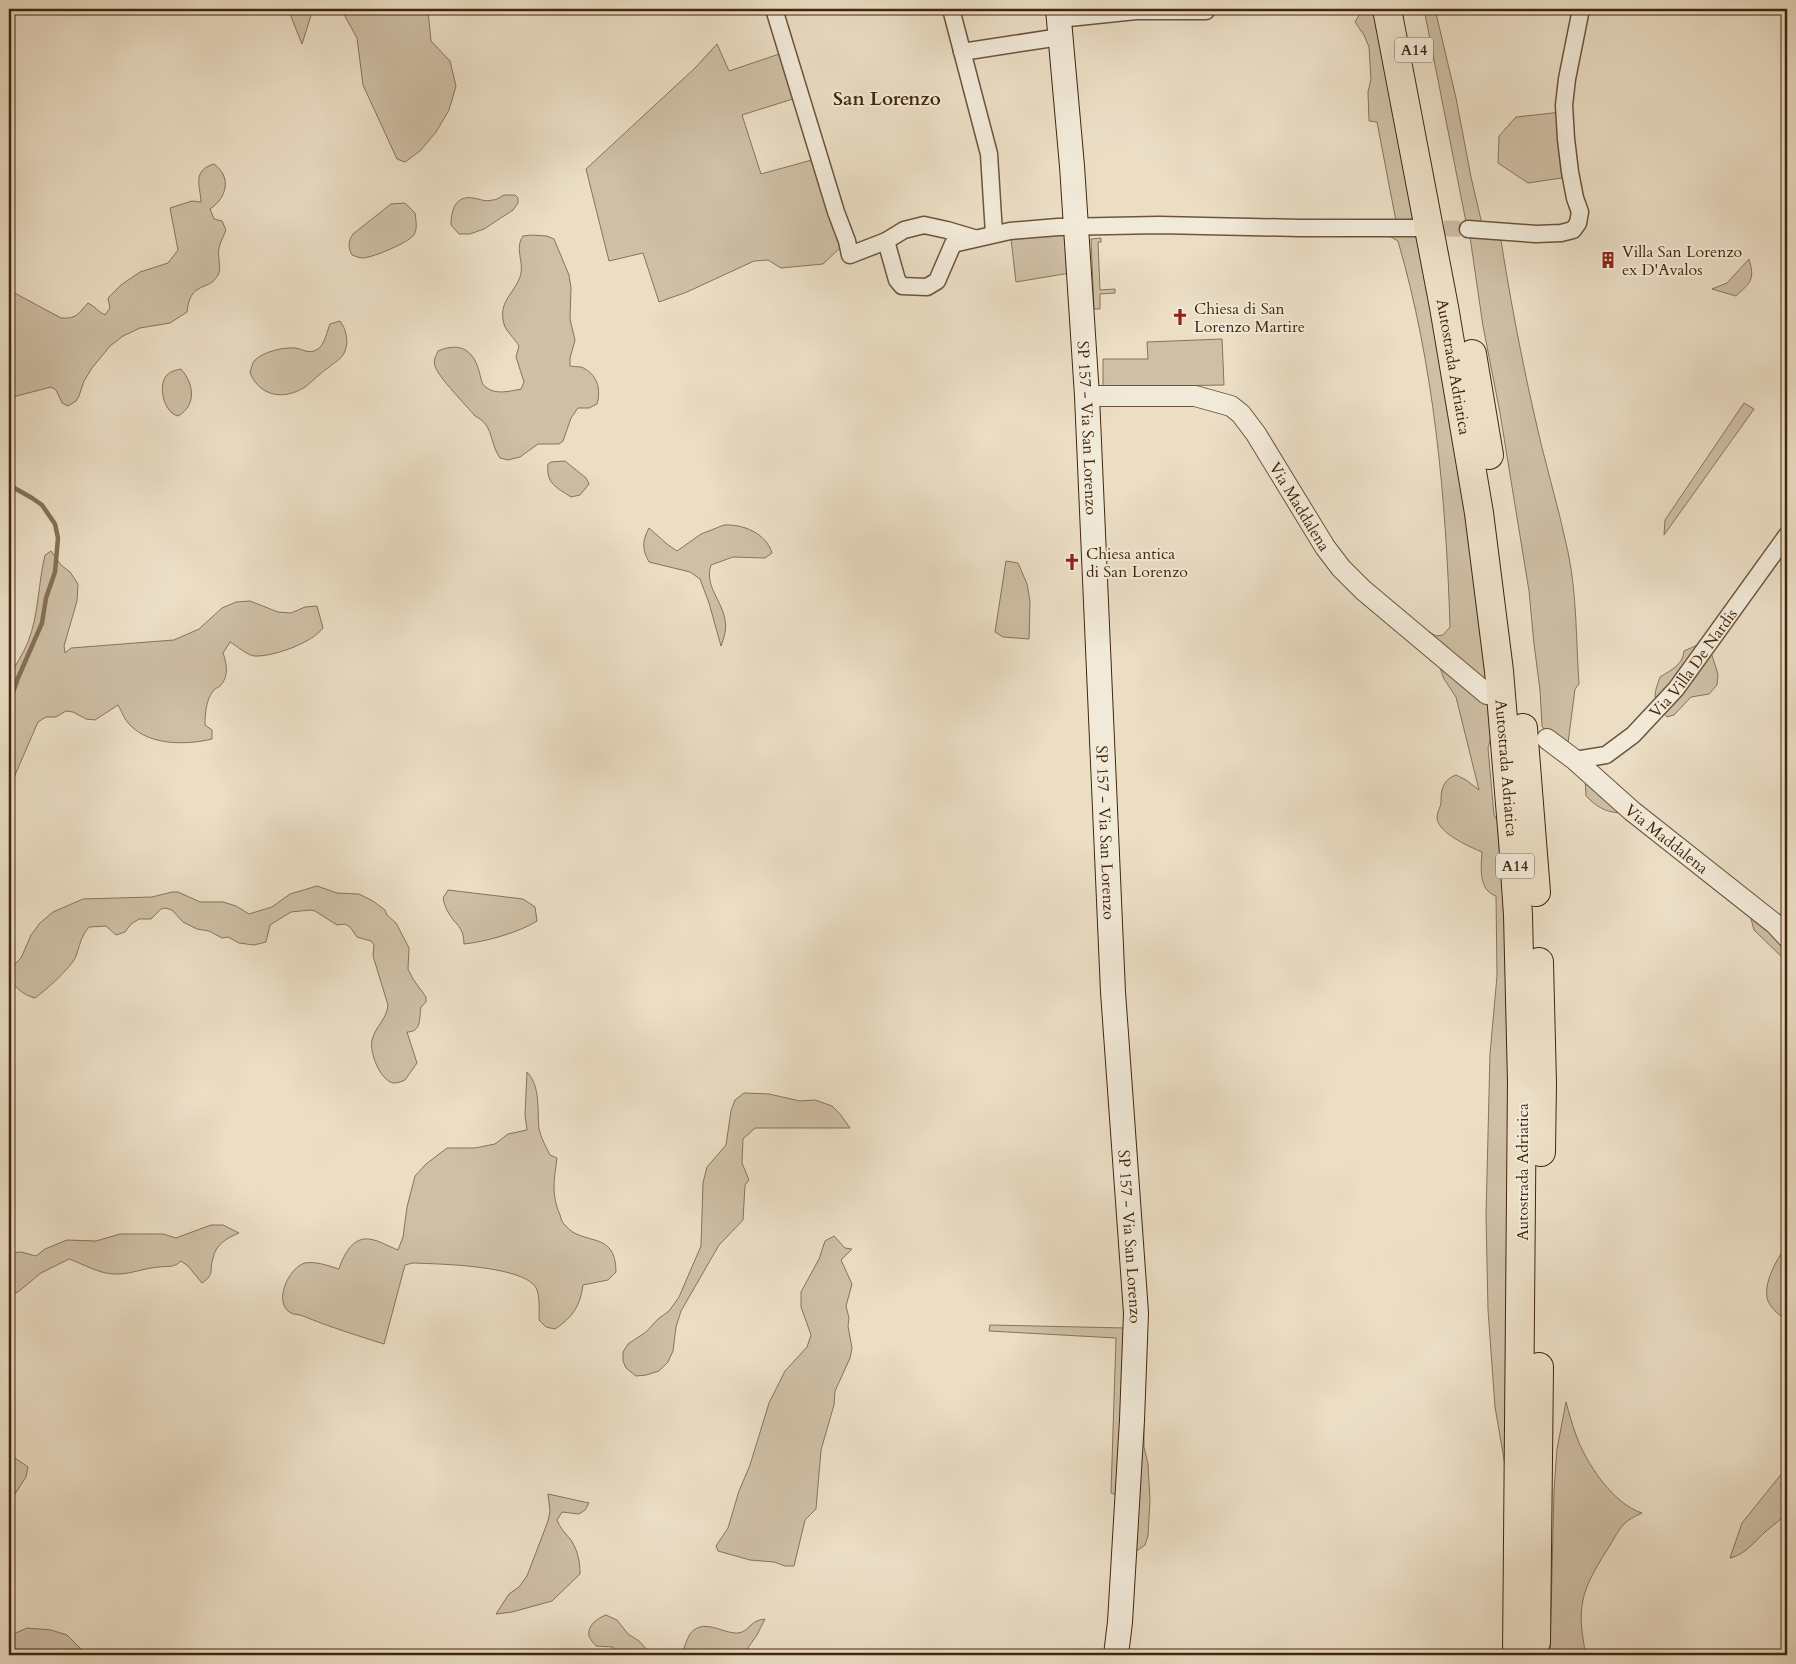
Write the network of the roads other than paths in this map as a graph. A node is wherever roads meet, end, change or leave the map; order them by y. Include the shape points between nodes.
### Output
1 (774, 9) edge
2 (951, 9) edge
3 (1387, 9) edge
4 (1406, 9) edge
5 (1580, 9) edge
6 (1206, 11) dead end
7 (1059, 21) edge
8 (962, 52) junction
9 (1076, 227) junction
10 (1418, 228) tunnel mouth
11 (1468, 229) tunnel mouth
12 (994, 234) junction
13 (974, 238) junction
14 (886, 241) junction
15 (1087, 396) junction
16 (1787, 535) edge
17 (1487, 694) dead end
18 (1547, 739) dead end
19 (1575, 760) junction
20 (1787, 938) edge
21 (1116, 1655) edge
22 (1517, 1655) edge
23 (1536, 1655) edge

1 - 14 street via 850,255
2 - 8 street
3 - 22 highway, Autostrada Adriatica / A14 via 1444,307 1479,513 1499,671 1512,822 1522,1082
4 - 23 highway, Autostrada Adriatica / A14 via 1498,510 1518,673 1532,832 1542,1082
5 - 11 street via 1564,105 1570,172 1580,212 1578,223 1573,230 1544,234
6 - 7 street via 1136,11
7 - 8 street
7 - 9 main road, SP 157 - Via San Lorenzo
8 - 12 street via 989,154
9 - 10 street
9 - 12 street
9 - 15 main road, SP 157 - Via San Lorenzo
12 - 13 street
13 - 14 street via 924,225 904,230
13 - 14 street via 954,244 937,281 927,287 902,286 897,280
15 - 17 street, Via Maddalena via 1195,396 1231,406 1256,434 1325,547 1342,568 1363,590
15 - 21 main road, SP 157 - Via San Lorenzo via 1113,992 1136,1313
16 - 19 street, Via Villa De Nardis via 1676,689 1634,735 1606,755
18 - 19 street, Via Maddalena
19 - 20 street, Via Maddalena via 1632,811 1775,924

